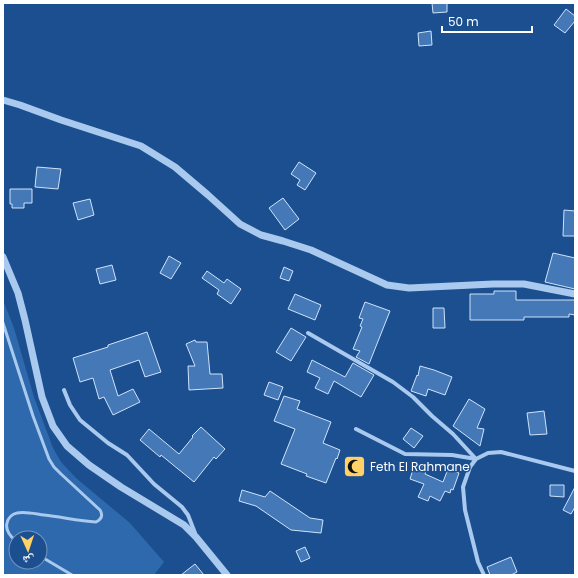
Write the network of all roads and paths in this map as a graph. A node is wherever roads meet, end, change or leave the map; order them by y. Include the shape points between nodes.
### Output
1 (3, 100) edge
2 (3, 257) edge
3 (575, 294) edge
4 (3, 323) edge
5 (308, 333) dead end
6 (64, 390) dead end
7 (356, 429) dead end
8 (476, 459) junction
9 (575, 471) edge
10 (8, 534) edge
11 (196, 537) junction
12 (48, 561) edge
13 (72, 575) edge
14 (227, 575) edge
15 (484, 575) edge

1 - 3 street via 141,146 175,167 240,224 261,235 311,250 387,285 409,288 524,284
2 - 11 street via 18,293 42,397 53,426 67,446 89,465 184,525
4 - 10 lane via 49,459 54,468 102,513 102,517 96,522 31,513 13,514 7,522
5 - 8 street via 393,382 453,434
6 - 11 street via 80,420 127,455 154,484 182,507 188,515
7 - 8 street via 405,454 452,455
8 - 9 street via 488,453 501,452
8 - 15 street via 470,467 463,487 465,510 478,562
11 - 14 street
12 - 13 lane

